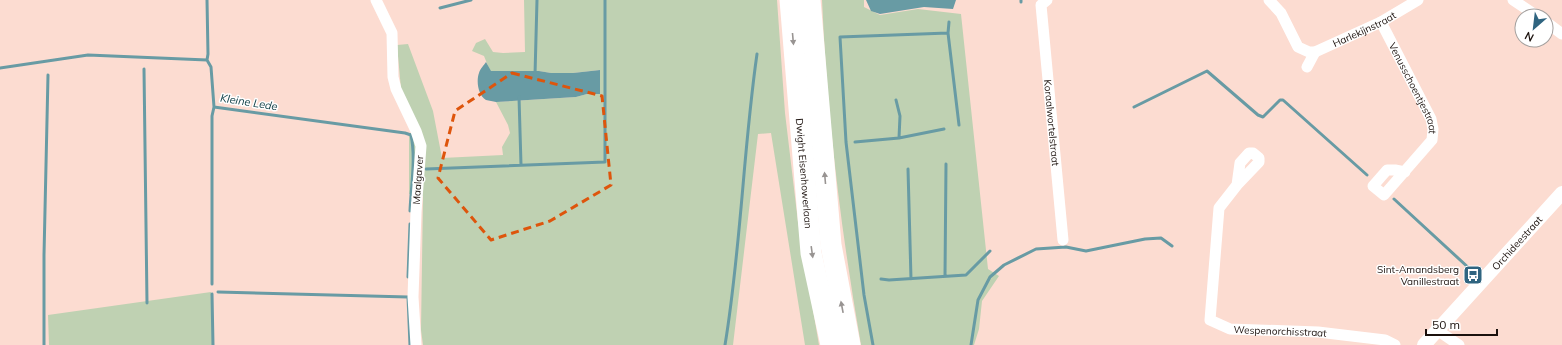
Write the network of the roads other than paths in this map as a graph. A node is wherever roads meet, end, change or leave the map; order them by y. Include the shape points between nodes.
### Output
1 (376, 0) edge
2 (790, 0) edge
3 (810, 0) edge
4 (1269, 0) edge
5 (1418, 0) edge
6 (1513, 0) edge
7 (1041, 2) edge
8 (1525, 8) edge
9 (1381, 22) junction
10 (1312, 52) junction
11 (1307, 67) dead end
12 (1405, 172) dead end
13 (1237, 185) dead end
14 (1562, 193) edge
15 (1063, 240) dead end
16 (1437, 330) junction
17 (416, 345) edge
18 (831, 345) edge
19 (850, 345) edge
20 (1395, 345) edge
21 (1424, 345) edge
22 (1459, 345) edge

1 - 17 street, Maalgaver via 392,33 393,77 396,89 421,146 413,290
2 -> 18 highway, Dwight Eisenhowerlaan via 811,253
19 -> 3 highway, Dwight Eisenhowerlaan via 831,245
4 - 10 street via 1281,13 1298,47
5 - 9 street, Harlekijnstraat
6 - 8 street
7 - 15 street, Koraalwortelstraat
9 - 10 street, Harlekijnstraat
9 - 12 street, Venusschoentjestraat via 1431,119 1433,129 1432,140
10 - 11 street
13 - 20 street, Wespenorchisstraat via 1219,208 1210,320 1230,328 1318,332 1385,340
14 - 16 street, Orchideestraat
16 - 21 street, Orchideestraat
16 - 22 street

